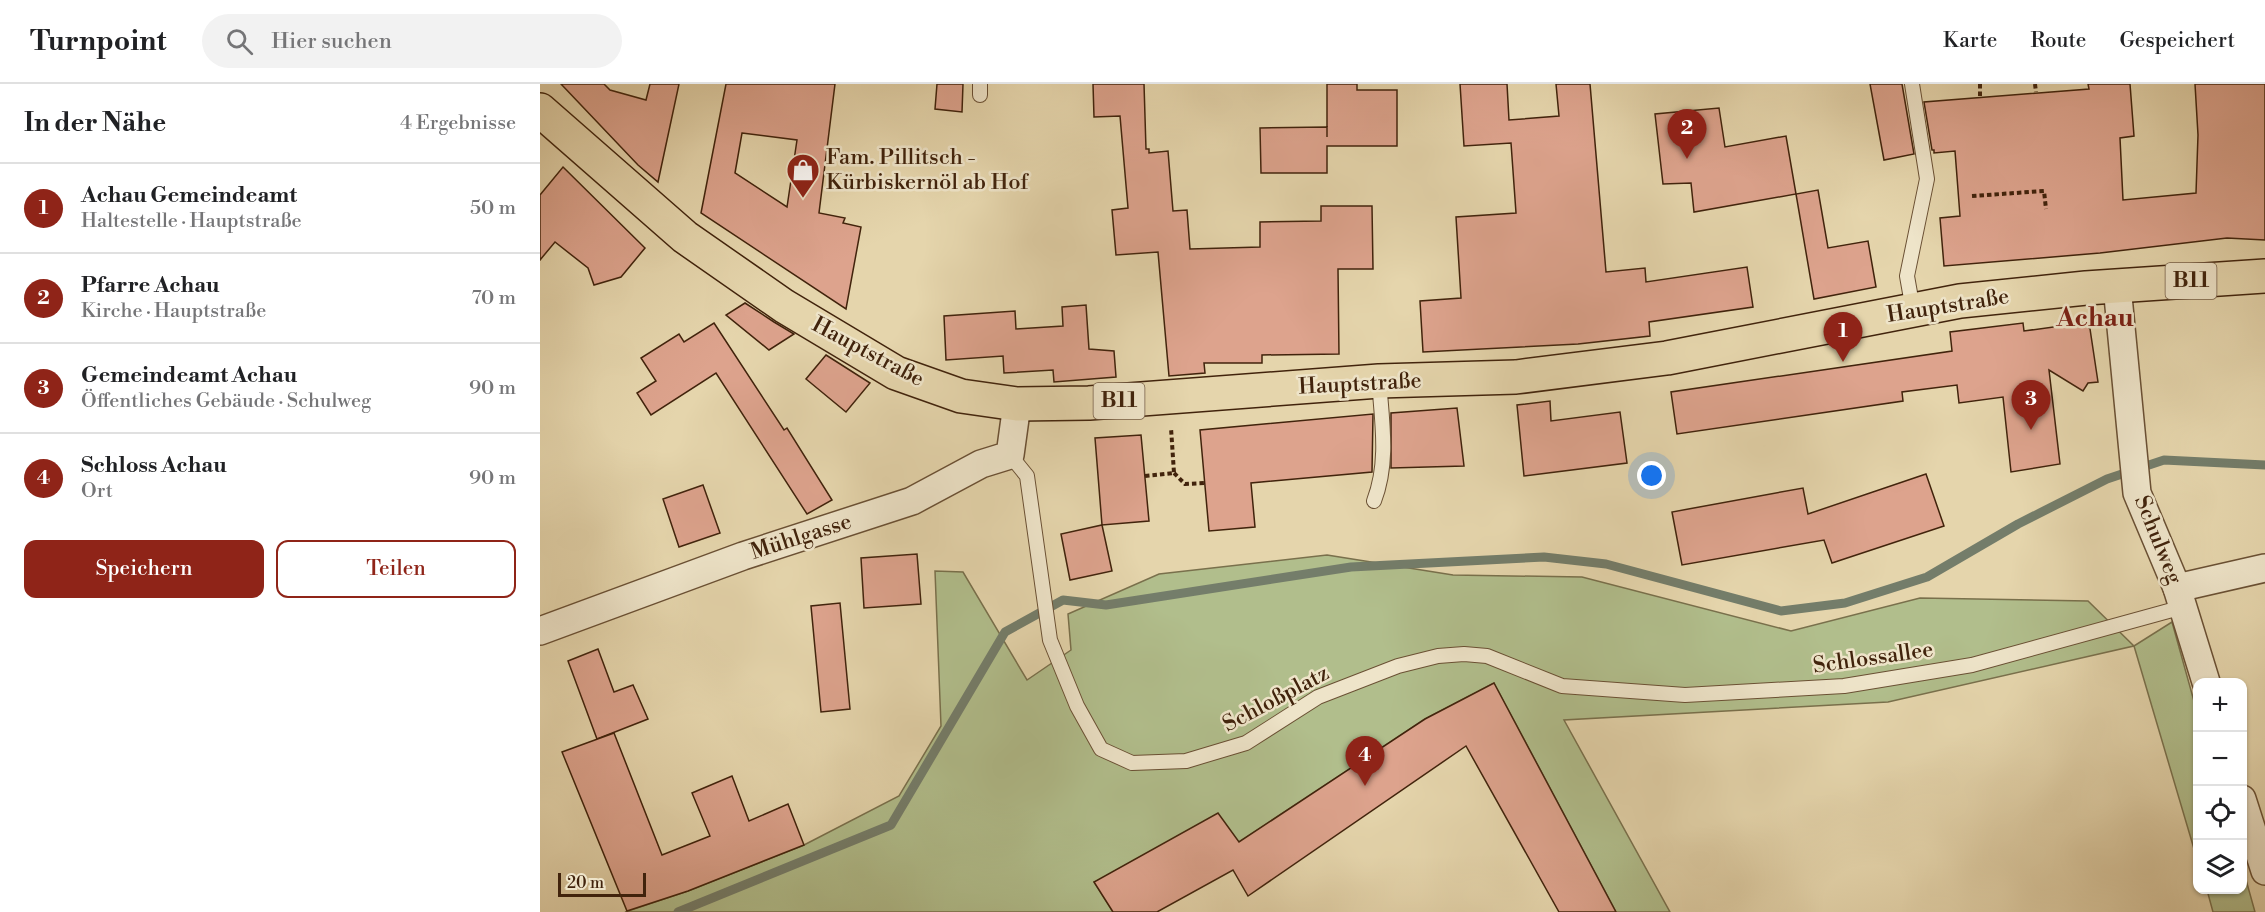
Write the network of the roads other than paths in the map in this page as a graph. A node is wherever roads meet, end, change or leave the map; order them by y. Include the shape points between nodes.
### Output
1 (1912, 84) edge
2 (540, 111) edge
3 (2265, 276) edge
4 (2117, 286) junction
5 (1913, 310) junction
6 (1379, 381) junction
7 (1017, 404) junction
8 (1010, 455) junction
9 (1374, 501) dead end
10 (2265, 568) edge
11 (2180, 598) junction
12 (540, 631) edge
13 (2205, 678) edge
14 (1562, 686) joint
15 (2247, 815) edge
16 (2265, 871) edge

1 - 5 lane via 1927,179 1907,276
2 - 7 main road, Hauptstraße / B11 via 685,237 784,306 896,373 962,396
3 - 4 main road, Hauptstraße / B11
4 - 5 main road, Hauptstraße / B11 via 1960,301
4 - 11 street, Schulweg via 2137,493
5 - 6 main road, Hauptstraße / B11 via 1667,358 1516,377
6 - 7 main road, Hauptstraße / B11
6 - 9 lane via 1383,477
7 - 8 street
8 - 12 street, Mühlgasse via 981,464 912,501 742,556
8 - 14 lane, Schloßplatz via 1027,476 1050,640 1077,706 1101,748 1132,763 1186,762 1246,743 1318,697 1398,666 1438,656 1487,656
10 - 11 street
11 - 13 street, Schulweg
11 - 14 lane, Schlossallee via 1972,665 1844,686 1685,695
15 - 16 street

